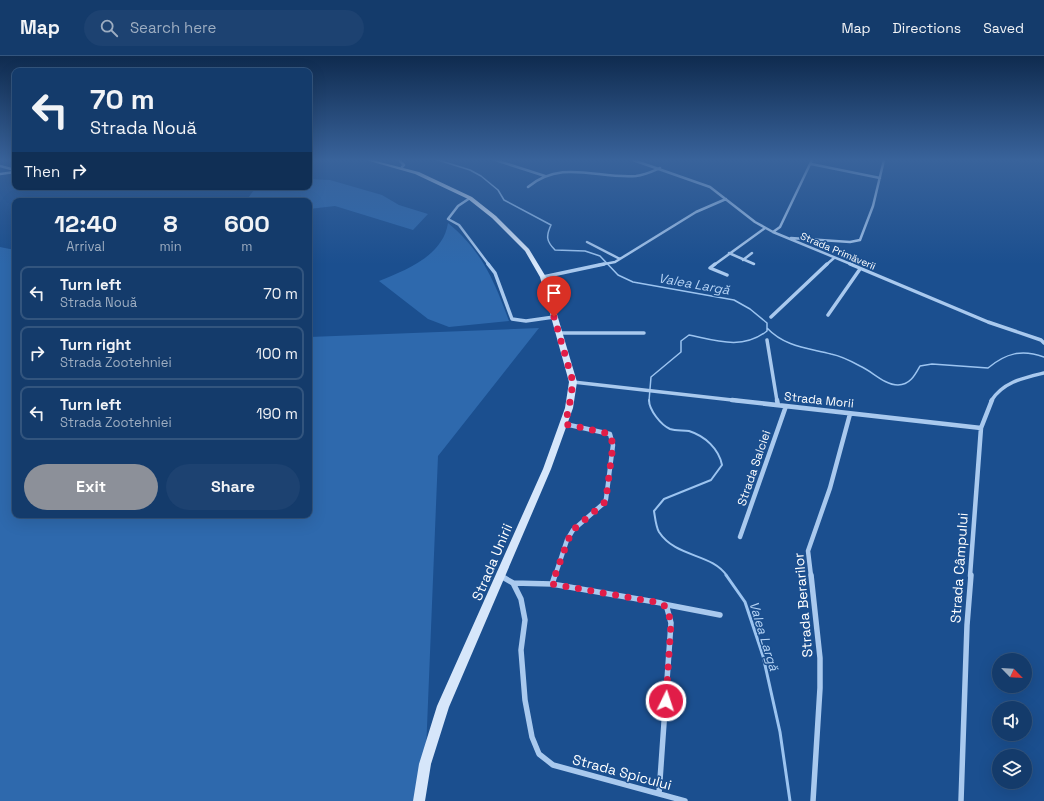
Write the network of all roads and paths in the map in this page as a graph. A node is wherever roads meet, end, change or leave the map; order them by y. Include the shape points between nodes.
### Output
1 (464, 195) edge
2 (719, 195) edge
3 (796, 195) edge
4 (876, 195) edge
5 (470, 198) junction
6 (726, 199) junction
7 (765, 228) junction
8 (773, 232) junction
9 (788, 238) junction
10 (587, 242) dead end
11 (752, 253) dead end
12 (729, 254) junction
13 (834, 258) junction
14 (620, 259) junction
15 (743, 260) junction
16 (754, 264) dead end
17 (860, 269) junction
18 (727, 275) dead end
19 (543, 277) junction
20 (828, 315) dead end
21 (554, 317) junction
22 (771, 317) dead end
23 (559, 333) junction
24 (644, 333) dead end
25 (767, 340) dead end
26 (1043, 341) edge
27 (1044, 372) edge
28 (573, 382) junction
29 (778, 405) junction
30 (786, 406) junction
31 (850, 414) junction
32 (565, 424) junction
33 (981, 428) junction
34 (740, 537) dead end
35 (501, 576) junction
36 (513, 583) junction
37 (552, 584) junction
38 (661, 603) junction
39 (720, 615) dead end
40 (659, 794) junction
41 (419, 801) edge
42 (685, 801) edge
43 (813, 801) edge
44 (960, 801) edge

1 - 5 main road, Strada Unirii
2 - 6 street, Strada Primăverii
3 - 8 street via 780,227
4 - 9 street via 860,240 850,242
5 - 19 main road, Strada Unirii via 494,217 527,250
5 - 21 street via 458,206 448,219 459,225 495,273 512,319 516,322 525,322
6 - 7 street, Strada Primăverii
6 - 14 street via 696,212
7 - 8 street, Strada Primăverii
7 - 12 street
8 - 9 street, Strada Primăverii
9 - 13 street, Strada Primăverii
10 - 14 street
11 - 15 street
12 - 15 street
12 - 18 street via 710,268
13 - 17 street, Strada Primăverii
13 - 22 street
14 - 19 street via 613,263
15 - 16 street
17 - 20 street
17 - 26 street, Strada Primăverii via 1005,329
19 - 21 main road, Strada Unirii
21 - 23 main road, Strada Unirii
23 - 24 street
23 - 28 main road, Strada Unirii
25 - 29 street
27 - 33 street, Strada Câmpului via 1006,384 993,395
28 - 29 street, Strada Morii
28 - 32 main road, Strada Unirii
29 - 30 street, Strada Morii
30 - 31 street, Strada Morii
30 - 34 street, Strada Salciei
31 - 33 street, Strada Morii
31 - 43 street, Strada Berarilor via 830,488 808,551 820,658
32 - 35 main road, Strada Unirii
32 - 37 street via 610,434 613,445 606,499 573,530
33 - 44 street, Strada Câmpului via 967,625
35 - 36 street
35 - 41 main road, Strada Unirii via 443,706 425,764
36 - 37 street
36 - 40 street, Strada Spicului via 521,599 525,620 521,650 525,700 532,737 539,754 553,766
37 - 38 street
38 - 39 street
38 - 40 street via 667,608 671,623
40 - 42 street, Strada Spicului

